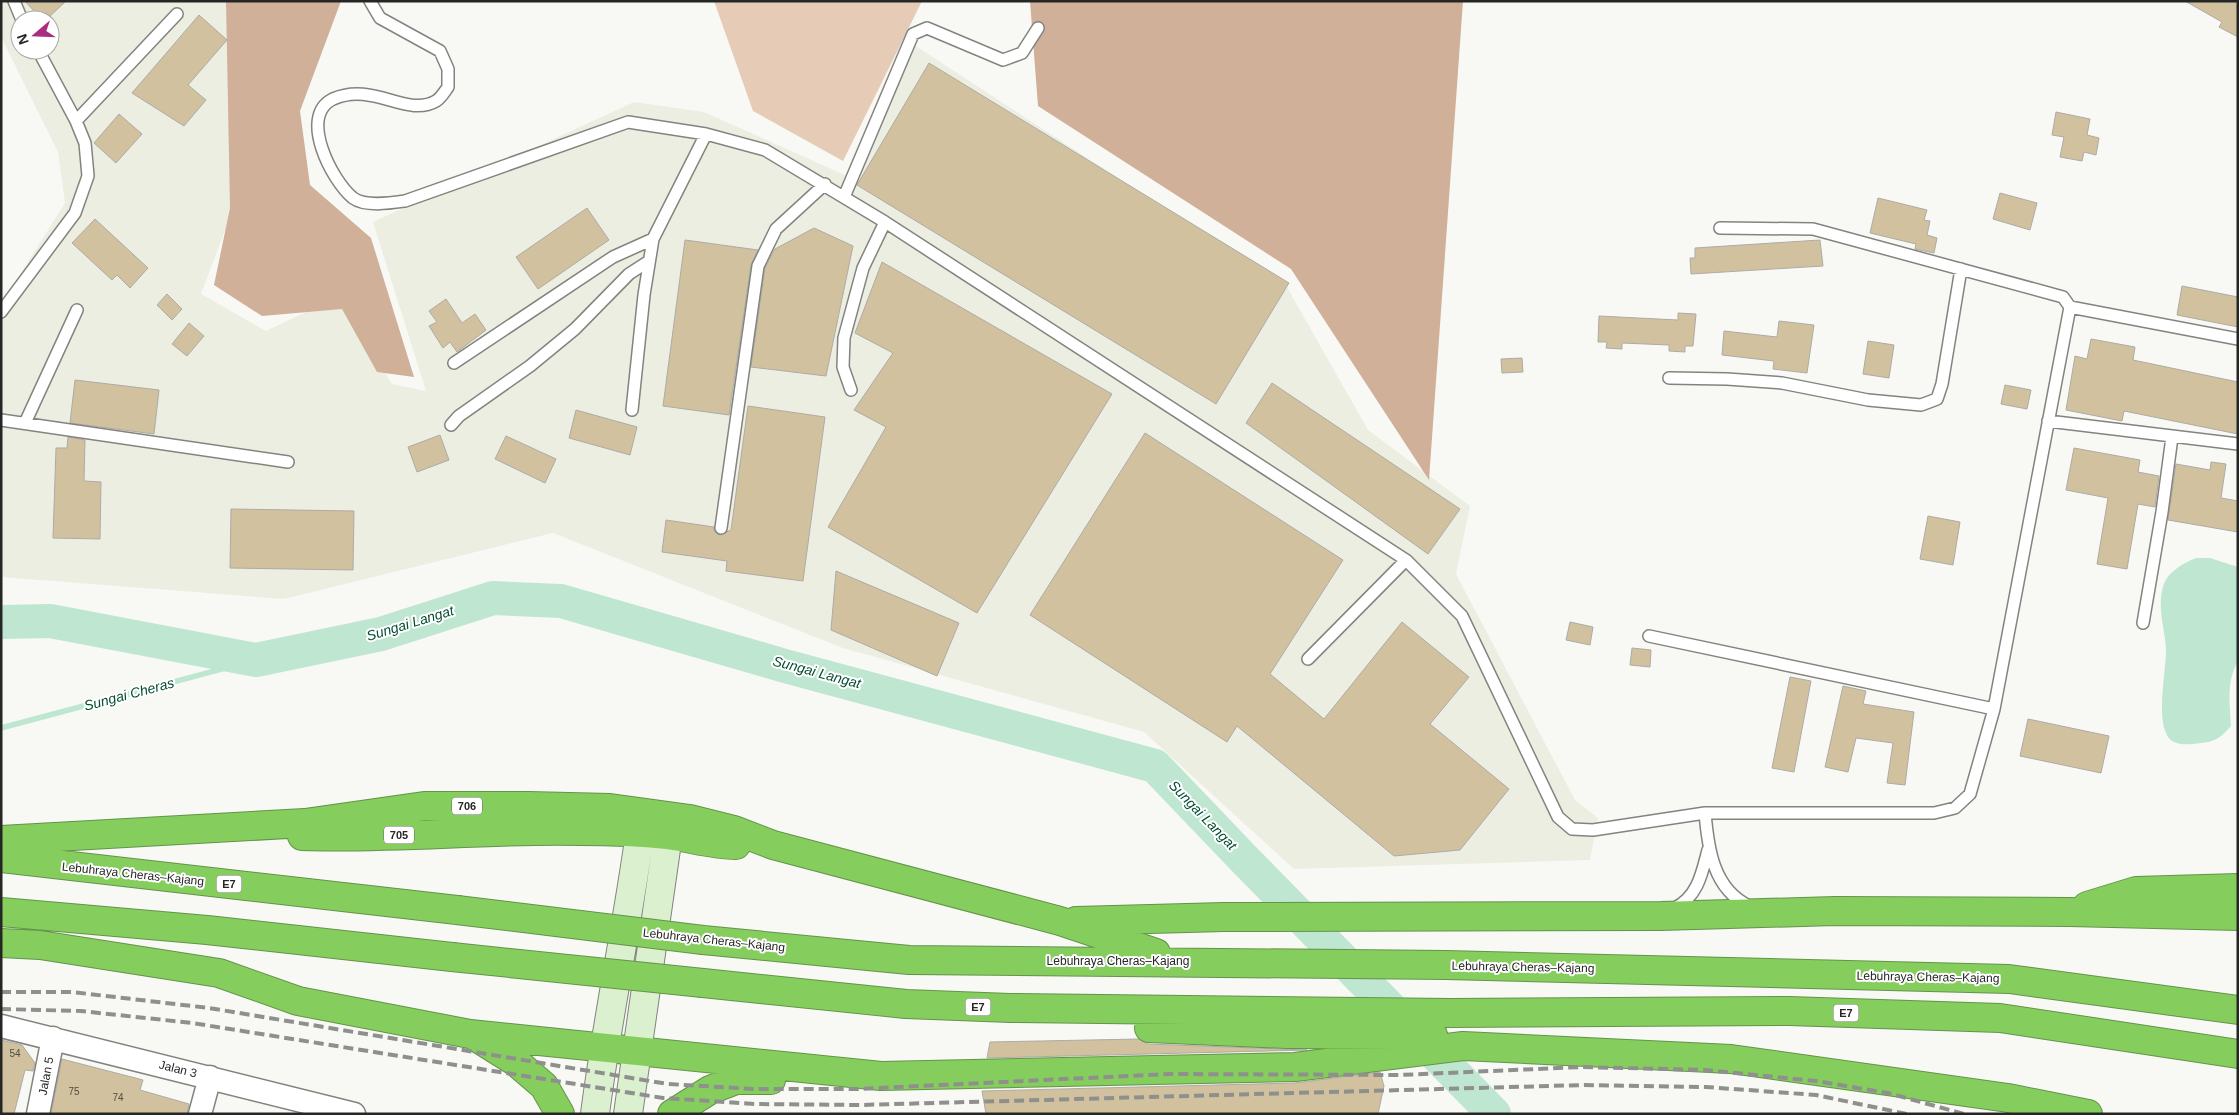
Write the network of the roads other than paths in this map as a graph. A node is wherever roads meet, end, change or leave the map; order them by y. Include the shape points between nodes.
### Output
1 (370, 1) edge
2 (177, 14) dead end
3 (1038, 28) dead end
4 (43, 60) edge
5 (76, 121) junction
6 (706, 134) junction
7 (824, 184) junction
8 (844, 196) junction
9 (885, 222) junction
10 (1720, 228) dead end
11 (653, 239) junction
12 (649, 261) junction
13 (1961, 269) junction
14 (2070, 308) junction
15 (77, 310) dead end
16 (1, 312) edge
17 (2238, 339) edge
18 (454, 363) dead end
19 (1669, 378) dead end
20 (851, 390) dead end
21 (632, 410) dead end
22 (1, 420) edge
23 (2048, 421) junction
24 (25, 423) junction
25 (451, 426) dead end
26 (2172, 437) junction
27 (2238, 444) edge
28 (288, 462) dead end
29 (721, 528) dead end
30 (1406, 560) junction
31 (2143, 623) dead end
32 (1649, 636) dead end
33 (1308, 660) dead end
34 (1994, 709) junction
35 (1705, 813) junction
36 (158, 832) junction
37 (640, 833) junction
38 (668, 835) junction
39 (1, 840) edge
40 (772, 845) junction
41 (1708, 850) junction
42 (1, 858) edge
43 (2238, 888) edge
44 (1, 912) edge
45 (1764, 912) junction
46 (2069, 912) junction
47 (1661, 916) junction
48 (2238, 916) edge
49 (1060, 921) junction
50 (1, 942) edge
51 (1188, 962) junction
52 (1010, 1008) junction
53 (2238, 1010) edge
54 (1, 1026) edge
55 (470, 1034) junction
56 (53, 1038) junction
57 (1475, 1041) junction
58 (604, 1048) junction
59 (637, 1051) junction
60 (2238, 1054) edge
61 (881, 1076) junction
62 (210, 1078) junction
63 (38, 1114) edge
64 (200, 1114) edge
65 (354, 1114) edge
66 (560, 1114) edge
67 (596, 1114) edge
68 (628, 1114) edge
69 (672, 1114) edge
70 (2088, 1114) edge

1 - 6 lane via 380,18 440,51 448,69 448,87 437,100 420,107 366,93 347,94 330,101 320,115 317,135 337,178 354,198 376,204 405,201 628,122
2 - 5 lane
3 - 8 lane via 1022,53 1003,60 927,28 913,34
4 - 5 lane
5 - 16 lane via 85,143 88,176 75,213
6 - 7 lane via 765,150
6 - 11 lane
7 - 8 lane
7 - 29 lane via 776,229 758,266
8 - 9 lane
9 - 20 lane via 863,268 844,338 843,367
9 - 30 lane
10 - 13 lane via 1813,230
11 - 12 lane
11 - 18 lane via 613,256
12 - 21 lane
12 - 25 lane via 629,274 575,328 530,366 459,416
13 - 14 lane via 2063,297
13 - 19 lane via 1942,384 1937,398 1921,405 1868,400 1782,383
14 - 17 lane
14 - 23 lane
15 - 24 lane
22 - 24 lane
23 - 26 lane
23 - 34 lane
24 - 28 lane
26 - 27 lane
26 - 31 lane
30 - 33 lane
30 - 35 lane via 1462,616 1558,817 1572,829 1593,830
32 - 34 lane
34 - 35 lane via 1970,794 1955,808 1934,813
35 - 41 lane
36 - 37 highway, 705 via 341,837 525,830
36 - 39 highway
36 - 40 highway, 706 via 305,823 424,806 530,806 610,808 690,819 734,830
37 - 38 highway
37 - 58 street
38 - 40 highway via 723,845
38 - 59 street
40 - 49 highway
41 - 45 lane via 1719,878 1737,900
41 - 47 lane via 1700,880 1686,902
42 - 51 highway, Lebuhraya Cheras–Kajang / E7, bridge via 703,940 909,960
43 - 46 highway via 2136,891
44 - 52 highway, E7, bridge via 207,930 906,1004
45 - 46 highway
45 - 47 highway
46 - 48 highway
47 - 49 highway via 1224,917
49 - 51 highway
50 - 55 highway via 40,945 219,973 298,1001
51 - 53 highway, Lebuhraya Cheras–Kajang / E7 via 2009,979
52 - 57 highway via 1091,1025
52 - 60 highway, E7 via 1451,1014 1789,1011 2000,1018
54 - 56 street, Jalan 3
55 - 58 highway
55 - 66 highway via 516,1062 544,1086
56 - 62 street, Jalan 3
56 - 63 street, Jalan 5
57 - 61 highway via 1295,1067
57 - 70 highway via 1662,1038 1784,1048 1922,1074 2008,1098
58 - 59 highway
58 - 67 street
59 - 61 highway
59 - 68 street
61 - 69 highway via 832,1084 736,1080 710,1090
62 - 64 street
62 - 65 street, Jalan 3

